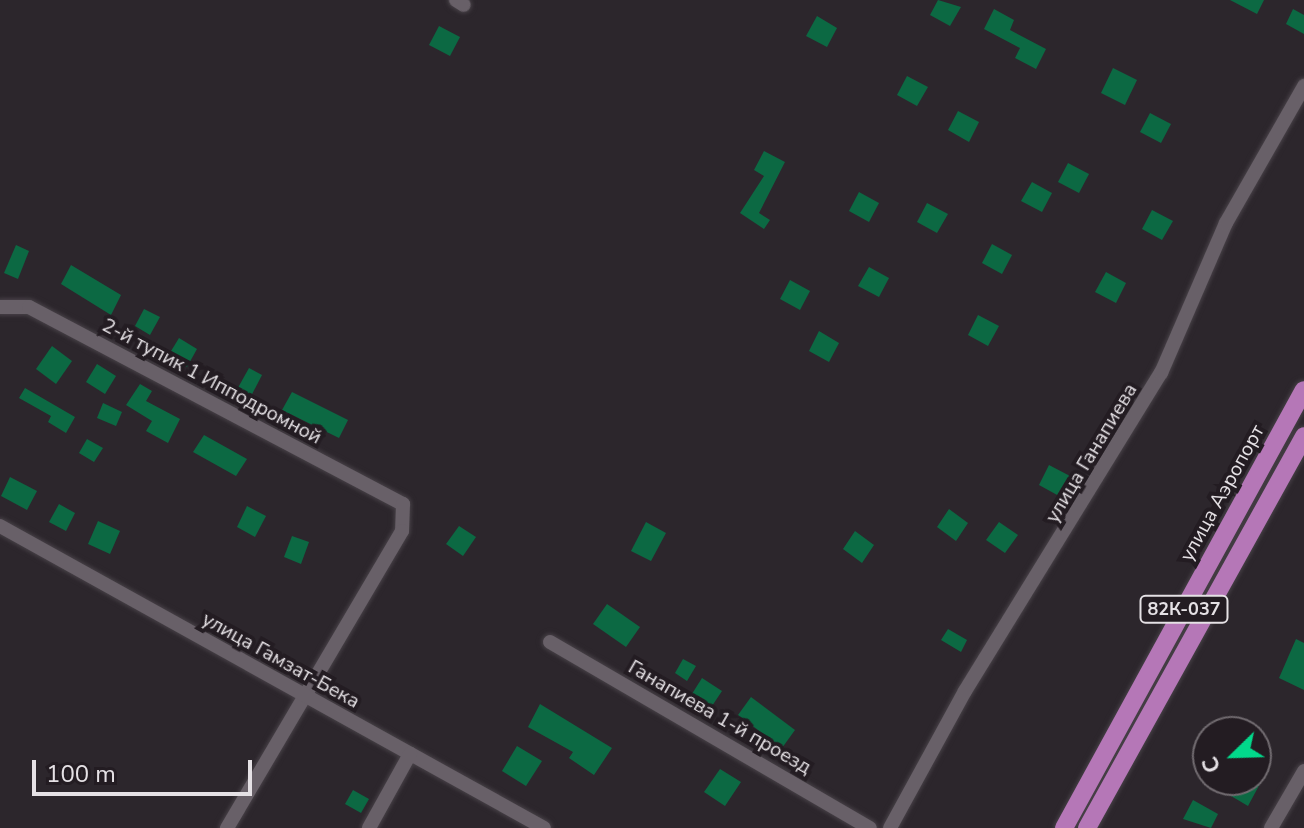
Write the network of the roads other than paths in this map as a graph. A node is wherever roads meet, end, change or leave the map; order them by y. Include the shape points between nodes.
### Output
1 (1304, 86) edge
2 (0, 307) edge
3 (1304, 390) edge
4 (1304, 436) edge
5 (0, 526) edge
6 (550, 642) dead end
7 (305, 696) junction
8 (410, 754) junction
9 (1304, 771) edge
10 (526, 824) edge
11 (227, 828) edge
12 (369, 828) edge
13 (544, 828) edge
14 (870, 828) edge
15 (890, 828) edge
16 (1064, 828) edge
17 (1087, 828) edge
18 (1271, 828) edge

1 - 15 street, улица Ганапиева via 1226,223 1161,373 965,691
2 - 7 street, 2-й тупик 1 Ипподромной via 29,307 403,504 402,531
3 - 16 main road, улица Аэропорт / 82К-037
4 - 17 main road
5 - 7 street, улица Гамзат-Бека
6 - 14 street, Ганапиева 1-й проезд
7 - 8 street, улица Гамзат-Бека
7 - 11 street
8 - 10 street, улица Гамзат-Бека
8 - 12 street
9 - 18 street
10 - 13 street, улица Гамзат-Бека

